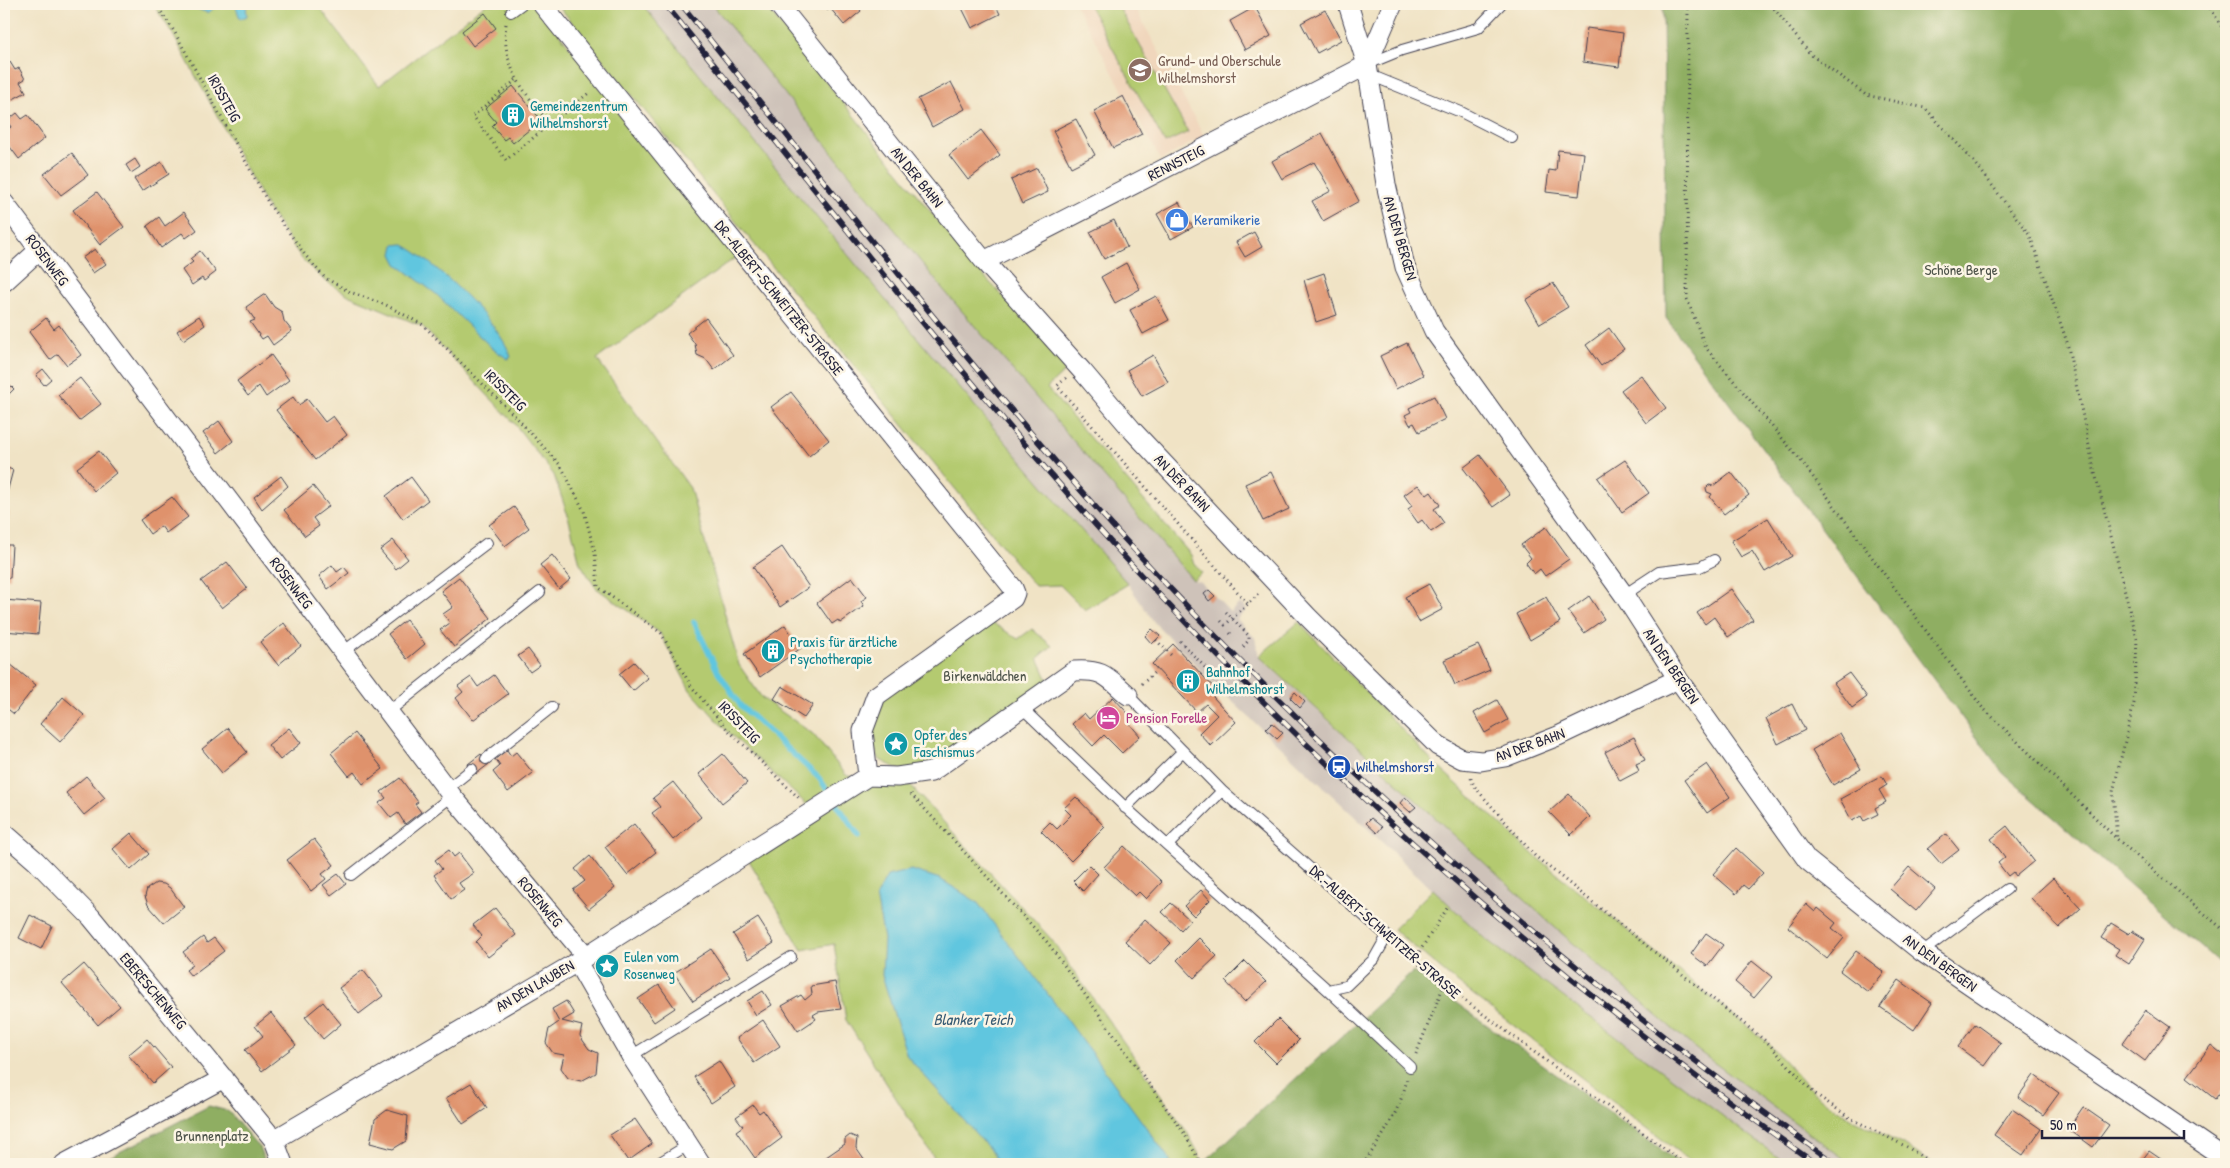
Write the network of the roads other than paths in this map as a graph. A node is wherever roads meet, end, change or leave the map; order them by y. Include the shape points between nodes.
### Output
1 (522, 4) edge
2 (542, 4) edge
3 (778, 4) edge
4 (1348, 4) edge
5 (1393, 4) edge
6 (1501, 4) edge
7 (510, 12) road end
8 (1369, 70) junction
9 (1512, 138) dead end
10 (4, 203) edge
11 (39, 250) junction
12 (984, 261) junction
13 (4, 282) edge
14 (487, 543) dead end
15 (1714, 560) dead end
16 (540, 592) dead end
17 (1624, 595) junction
18 (343, 652) junction
19 (1678, 679) junction
20 (1128, 695) joint
21 (552, 707) dead end
22 (1022, 708) junction
23 (388, 712) junction
24 (1183, 751) junction
25 (486, 759) dead end
26 (472, 769) dead end
27 (860, 780) junction
28 (1222, 791) junction
29 (450, 793) junction
30 (1126, 808) junction
31 (4, 833) edge
32 (1168, 845) junction
33 (351, 875) dead end
34 (2007, 889) dead end
35 (1922, 952) junction
36 (790, 957) dead end
37 (582, 959) junction
38 (1328, 990) junction
39 (631, 1056) junction
40 (1410, 1067) dead end
41 (224, 1078) junction
42 (274, 1140) junction
43 (688, 1144) junction
44 (2226, 1159) edge
45 (64, 1164) edge
46 (284, 1164) edge
47 (657, 1164) edge
48 (701, 1164) edge

1 - 7 lane
2 - 27 street, DR.-ALBERT-SCHWEITZER-STRASSE via 1013,588 1013,598 876,696 863,731
3 - 12 street, AN DER BAHN
4 - 8 street, AN DEN BERGEN
5 - 8 street
6 - 8 lane via 1478,28 1402,50
8 - 9 lane
8 - 12 street, RENNSTEIG
8 - 17 street, AN DEN BERGEN via 1386,184 1405,266 1434,331
10 - 11 street, ROSENWEG
11 - 13 street
11 - 18 street, ROSENWEG
12 - 19 street, AN DER BAHN via 1133,431 1308,617 1446,752 1462,759 1481,761 1505,757 1558,736
14 - 18 lane
15 - 17 lane via 1700,567 1659,572
16 - 23 lane
17 - 19 street, AN DEN BERGEN
18 - 23 street, ROSENWEG
19 - 35 street, AN DEN BERGEN via 1807,860
20 - 22 street, DR.-ALBERT-SCHWEITZER-STRASSE via 1105,675 1091,670 1074,671
20 - 24 lane, DR.-ALBERT-SCHWEITZER-STRASSE
21 - 25 lane
22 - 27 street via 931,772
22 - 30 lane
23 - 29 street, ROSENWEG
24 - 28 lane, DR.-ALBERT-SCHWEITZER-STRASSE
24 - 30 lane
26 - 29 lane
27 - 37 street, AN DEN LAUBEN
28 - 32 lane
28 - 38 lane, DR.-ALBERT-SCHWEITZER-STRASSE via 1387,936 1374,959 1346,986
29 - 33 lane
29 - 37 street, ROSENWEG
30 - 32 lane
31 - 41 street, EBERESCHENWEG via 91,917
32 - 38 lane
34 - 35 lane
35 - 44 street, AN DEN BERGEN
36 - 39 lane
37 - 39 street, ROSENWEG
37 - 42 street, AN DEN LAUBEN
38 - 40 lane
39 - 43 street, ROSENWEG
41 - 42 street, EBERESCHENWEG
41 - 45 street
42 - 46 street, EBERESCHENWEG
43 - 47 lane
43 - 48 street, ROSENWEG

